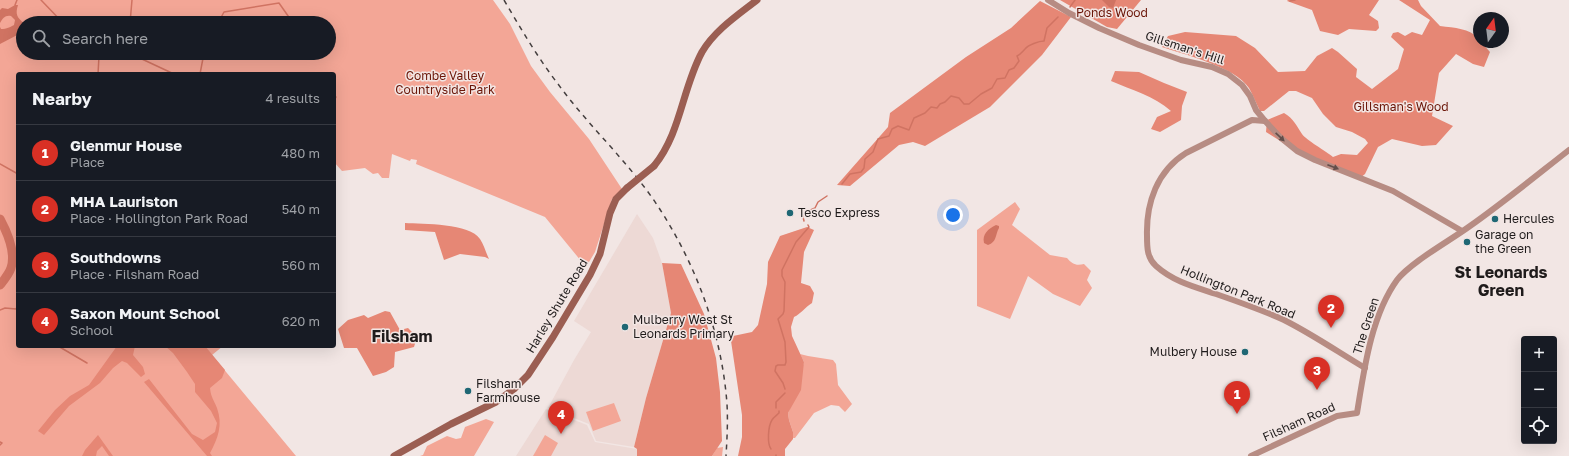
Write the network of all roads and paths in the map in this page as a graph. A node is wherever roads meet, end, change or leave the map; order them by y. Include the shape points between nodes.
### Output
1 (757, 0) edge
2 (1048, 0) edge
3 (1256, 110) junction
4 (1252, 120) junction
5 (1265, 121) junction
6 (1569, 150) edge
7 (1462, 231) junction
8 (1365, 368) junction
9 (1357, 413) joint
10 (394, 456) edge
11 (1251, 456) edge

1 - 10 main road, Harley Shute Road, bridge via 718,32 702,52 669,143 654,166 616,199 600,254 590,275 528,375 496,402
2 - 3 street, Gillsman's Hill via 1099,28 1140,45 1228,74 1242,85
3 - 4 street
3 - 5 street, Gillsman's Hill
4 - 5 street, Hollington Park Road
4 - 8 street, Hollington Park Road via 1176,159 1168,167 1152,194 1148,211 1149,258 1177,281 1284,320
5 -> 7 street, Gillsman's Hill via 1297,151 1393,191
6 - 7 street, The Green
7 - 8 street, The Green via 1398,279 1381,308
8 - 9 street, The Green
9 - 11 street, Filsham Road via 1337,416

